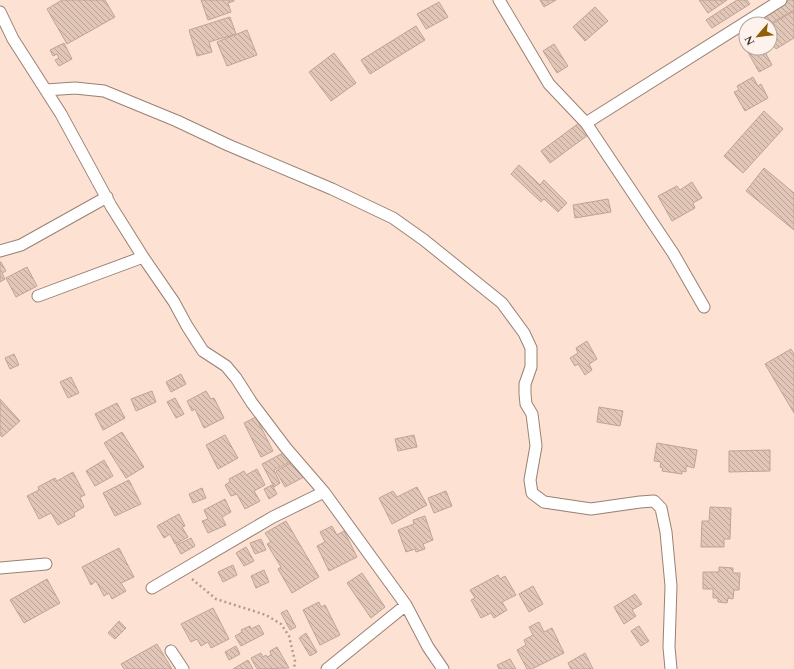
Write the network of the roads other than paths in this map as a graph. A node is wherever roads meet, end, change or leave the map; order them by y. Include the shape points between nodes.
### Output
1 (499, 0) edge
2 (781, 0) edge
3 (0, 12) edge
4 (46, 90) junction
5 (586, 123) junction
6 (107, 197) junction
7 (0, 251) edge
8 (143, 257) junction
9 (38, 296) dead end
10 (704, 307) dead end
11 (324, 492) junction
12 (46, 564) dead end
13 (0, 568) edge
14 (152, 588) dead end
15 (406, 605) junction
16 (171, 651) dead end
17 (183, 669) edge
18 (327, 669) edge
19 (443, 669) edge
20 (670, 669) edge

1 - 5 street via 549,84
2 - 5 street
3 - 4 street via 13,39
4 - 6 street
4 - 20 street via 75,88 104,91 393,218 502,303 531,348 531,367 525,384 525,394 526,404 532,414 536,446 530,480 532,493 544,502 591,509 654,501 661,508 671,586
5 - 10 street via 673,253
6 - 7 street via 21,245
6 - 8 street
8 - 9 street
8 - 11 street via 203,351 226,366 282,442
11 - 14 street via 273,517
11 - 15 street
12 - 13 street
15 - 18 street
15 - 19 street
16 - 17 street

